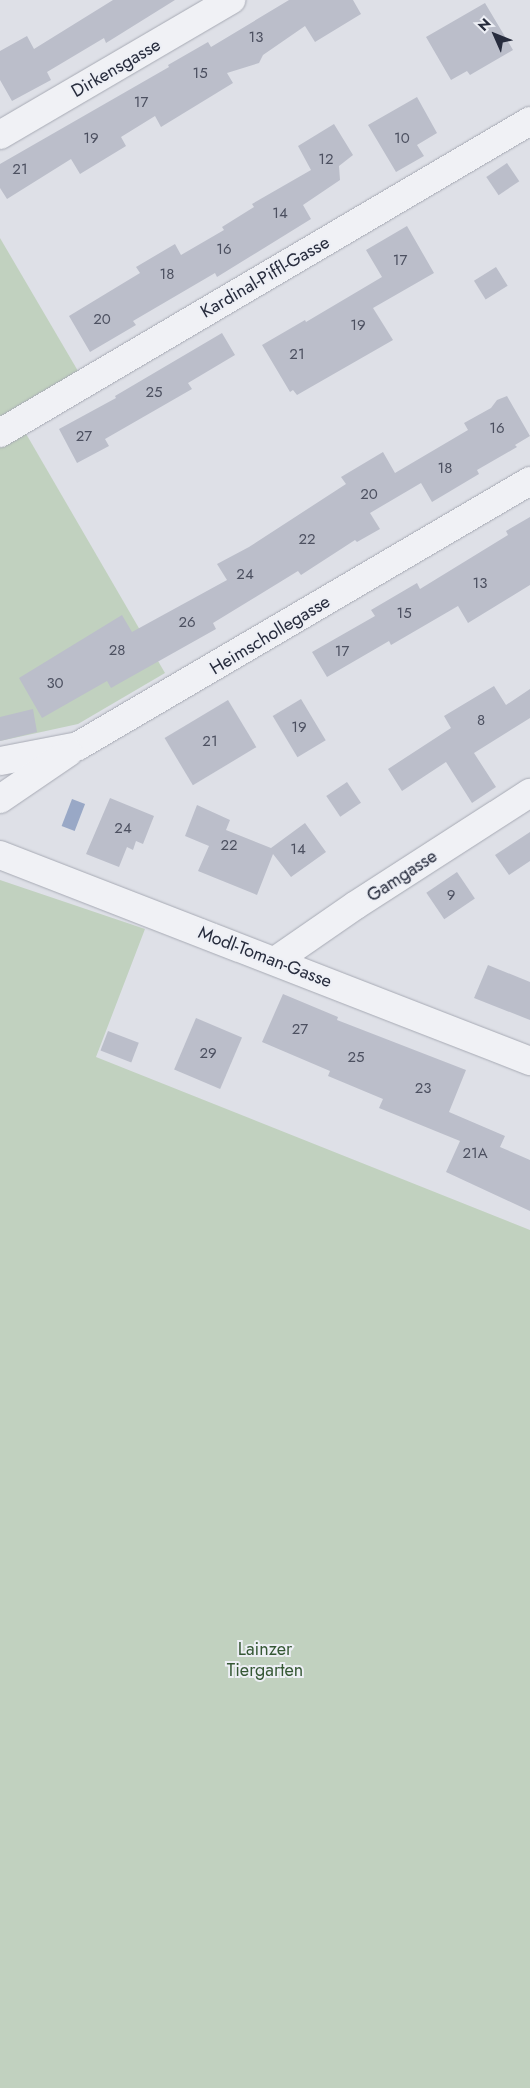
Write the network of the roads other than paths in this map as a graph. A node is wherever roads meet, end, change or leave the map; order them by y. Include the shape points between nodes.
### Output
1 (231, 0) edge
2 (530, 121) edge
3 (0, 135) edge
4 (0, 432) edge
5 (530, 481) edge
6 (78, 746) junction
7 (0, 761) edge
8 (530, 793) edge
9 (0, 799) edge
10 (0, 855) edge
11 (275, 961) junction
12 (530, 1061) edge

1 - 3 street, Dirkensgasse
2 - 4 street, Kardinal-Piffl-Gasse
5 - 6 street, Heimschollegasse
6 - 7 street, Heimschollegasse
6 - 9 street
8 - 11 street, Gamgasse
10 - 11 street, Modl-Toman-Gasse
11 - 12 street, Modl-Toman-Gasse

